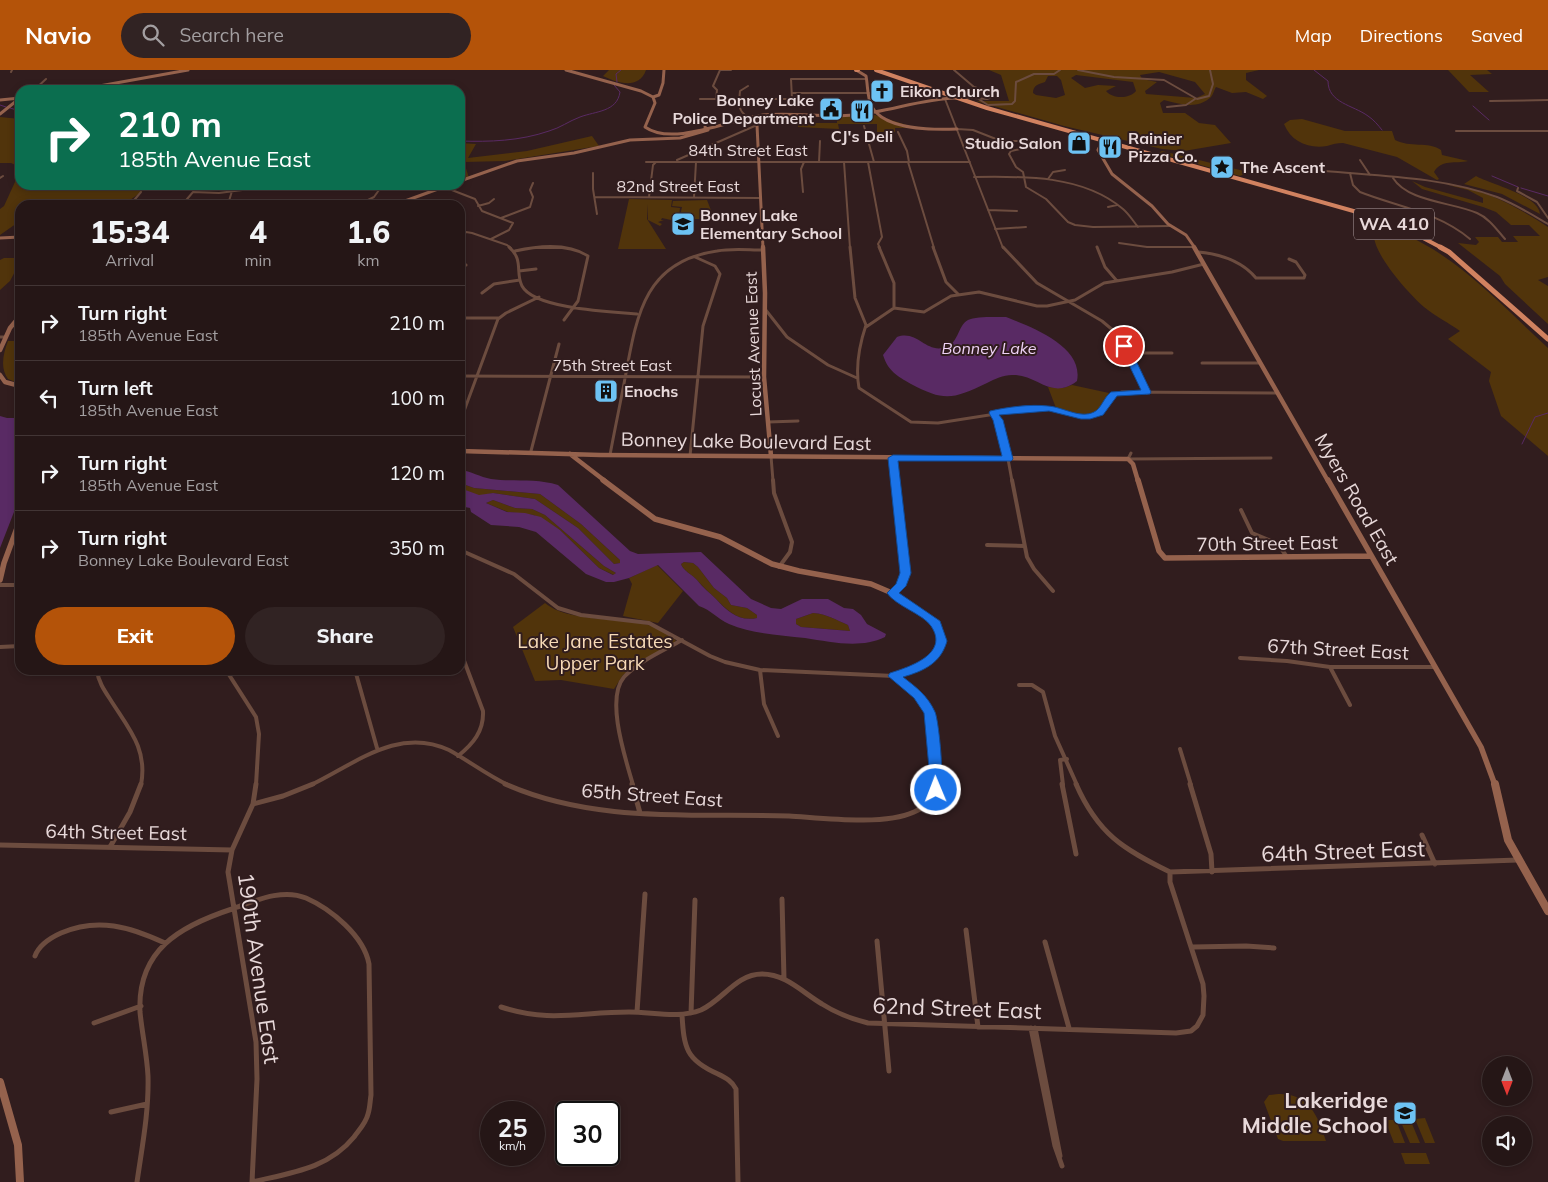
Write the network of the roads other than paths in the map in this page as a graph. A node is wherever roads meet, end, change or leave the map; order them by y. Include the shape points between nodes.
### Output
1 (156, 70) edge
2 (188, 70) edge
3 (568, 70) edge
4 (664, 70) edge
5 (720, 70) edge
6 (731, 70) edge
7 (857, 70) edge
8 (876, 70) edge
9 (881, 70) edge
10 (954, 70) edge
11 (1060, 70) edge
12 (1078, 70) edge
13 (1210, 70) edge
14 (159, 74) junction
15 (46, 79) dead end
16 (866, 79) junction
17 (39, 85) edge
18 (103, 85) edge
19 (748, 86) dead end
20 (792, 93) junction
21 (869, 93) junction
22 (653, 97) junction
23 (944, 97) junction
24 (960, 97) junction
25 (15, 98) edge
26 (955, 98) junction
27 (977, 98) junction
28 (700, 99) dead end
29 (716, 99) junction
30 (740, 99) junction
31 (1195, 99) junction
32 (0, 100) edge
33 (1548, 100) edge
34 (1490, 101) dead end
35 (15, 102) edge
36 (1167, 106) dead end
37 (877, 112) junction
38 (0, 114) edge
39 (762, 115) junction
40 (748, 118) junction
41 (757, 125) junction
42 (864, 126) dead end
43 (705, 127) junction
44 (957, 129) junction
45 (1456, 131) dead end
46 (1548, 131) edge
47 (898, 132) dead end
48 (820, 141) dead end
49 (1044, 141) dead end
50 (1102, 143) junction
51 (1113, 143) junction
52 (1020, 149) dead end
53 (1360, 160) dead end
54 (646, 162) dead end
55 (656, 162) junction
56 (675, 162) junction
57 (696, 162) junction
58 (759, 162) junction
59 (804, 162) junction
60 (819, 162) junction
61 (844, 162) junction
62 (868, 162) junction
63 (874, 162) junction
64 (909, 162) junction
65 (970, 162) junction
66 (1065, 170) dead end
67 (1325, 171) dead end
68 (593, 173) dead end
69 (1350, 174) junction
70 (1370, 175) junction
71 (3, 176) dead end
72 (974, 176) junction
73 (1024, 177) junction
74 (0, 178) edge
75 (1393, 178) junction
76 (465, 179) edge
77 (1048, 179) junction
78 (533, 183) dead end
79 (1518, 188) dead end
80 (241, 190) edge
81 (379, 190) joint
82 (402, 190) dead end
83 (436, 190) edge
84 (453, 190) edge
85 (232, 191) junction
86 (142, 192) dead end
87 (803, 192) dead end
88 (595, 197) junction
89 (648, 197) junction
90 (694, 197) junction
91 (760, 198) junction
92 (494, 199) dead end
93 (135, 200) edge
94 (186, 200) edge
95 (229, 200) edge
96 (368, 200) edge
97 (408, 200) edge
98 (1117, 204) junction
99 (478, 206) junction
100 (1108, 207) dead end
101 (988, 210) junction
102 (1017, 211) dead end
103 (598, 214) dead end
104 (501, 218) junction
105 (1548, 218) edge
106 (1548, 224) edge
107 (1138, 226) junction
108 (1171, 226) junction
109 (1026, 227) dead end
110 (995, 229) junction
111 (468, 232) joint
112 (465, 234) edge
113 (15, 237) edge
114 (0, 238) edge
115 (1505, 238) dead end
116 (491, 239) junction
117 (1470, 239) dead end
118 (1119, 243) dead end
119 (1097, 246) dead end
120 (1194, 246) junction
121 (763, 250) junction
122 (515, 251) junction
123 (1198, 252) junction
124 (695, 257) junction
125 (1289, 259) dead end
126 (1204, 264) junction
127 (536, 269) dead end
128 (519, 271) junction
129 (520, 280) junction
130 (1117, 281) junction
131 (482, 293) dead end
132 (958, 294) junction
133 (539, 297) junction
134 (1070, 301) junction
135 (894, 308) junction
136 (573, 309) junction
137 (765, 309) junction
138 (637, 314) junction
139 (465, 318) edge
140 (499, 318) junction
141 (564, 320) dead end
142 (15, 324) edge
143 (866, 327) junction
144 (1548, 334) edge
145 (0, 337) edge
146 (6, 337) junction
147 (1548, 340) edge
148 (559, 344) dead end
149 (0, 350) edge
150 (1172, 353) dead end
151 (1128, 354) junction
152 (1202, 363) dead end
153 (1260, 363) junction
154 (0, 375) edge
155 (465, 376) edge
156 (477, 376) junction
157 (551, 376) junction
158 (625, 376) junction
159 (698, 376) junction
160 (764, 377) junction
161 (857, 378) junction
162 (15, 385) edge
163 (1147, 392) junction
164 (1277, 393) junction
165 (465, 408) edge
166 (993, 413) junction
167 (798, 420) dead end
168 (768, 422) junction
169 (465, 451) edge
170 (531, 451) junction
171 (1131, 453) dead end
172 (569, 454) junction
173 (610, 455) junction
174 (690, 456) junction
175 (771, 456) junction
176 (893, 458) junction
177 (1272, 458) dead end
178 (1008, 459) junction
179 (1128, 459) junction
180 (1241, 510) dead end
181 (15, 533) edge
182 (987, 545) dead end
183 (1024, 546) junction
184 (465, 552) edge
185 (1371, 556) junction
186 (1287, 557) junction
187 (779, 566) junction
188 (0, 580) edge
189 (0, 585) edge
190 (15, 585) edge
191 (1053, 590) dead end
192 (892, 593) junction
193 (682, 640) junction
194 (15, 646) edge
195 (0, 647) edge
196 (1240, 658) dead end
197 (465, 663) edge
198 (1330, 666) junction
199 (1435, 667) junction
200 (760, 670) junction
201 (98, 675) edge
202 (229, 675) edge
203 (356, 675) edge
204 (894, 676) junction
205 (1019, 685) dead end
206 (1350, 706) dead end
207 (778, 736) dead end
208 (377, 748) junction
209 (1180, 749) dead end
210 (458, 756) junction
211 (1066, 758) junction
212 (253, 804) junction
213 (640, 813) junction
214 (1422, 835) dead end
215 (0, 845) edge
216 (110, 847) junction
217 (232, 850) junction
218 (1076, 854) dead end
219 (1518, 860) junction
220 (1436, 864) junction
221 (1170, 872) junction
222 (1212, 872) junction
223 (645, 894) dead end
224 (782, 899) dead end
225 (695, 900) dead end
226 (233, 908) junction
227 (1548, 911) edge
228 (966, 930) dead end
229 (877, 941) dead end
230 (1045, 942) dead end
231 (165, 943) junction
232 (1193, 947) junction
233 (1274, 948) dead end
234 (35, 956) dead end
235 (784, 979) junction
236 (141, 1006) junction
237 (501, 1007) dead end
238 (637, 1012) junction
239 (691, 1013) junction
240 (682, 1015) junction
241 (94, 1023) dead end
242 (884, 1024) junction
243 (978, 1027) junction
244 (1033, 1028) junction
245 (1069, 1028) junction
246 (889, 1071) dead end
247 (0, 1082) edge
248 (147, 1104) junction
249 (111, 1112) dead end
250 (20, 1182) edge
251 (137, 1182) edge
252 (252, 1182) edge
253 (738, 1182) edge

1 - 14 street
2 - 14 street
3 - 22 street
4 - 22 street via 661,90
5 - 6 street
5 - 29 street via 713,86 717,90
7 - 16 street
8 - 23 highway
9 - 24 highway, WA 410
10 - 27 street via 974,87 995,96
11 - 27 street via 1054,74 1034,74 1016,82 1012,104 994,106
12 - 31 street via 1120,78 1166,81
13 - 31 street via 1213,84 1209,96
14 - 18 street
15 - 17 street
16 - 20 street via 791,79
16 - 21 street
19 - 30 street via 741,90
20 - 21 street
20 - 30 street via 792,99
21 - 37 street via 873,109
22 - 43 street via 655,103 645,127 654,133 674,134
23 - 26 highway
23 - 37 street
23 - 44 street
24 - 26 street
24 - 27 street
24 - 51 highway, WA 410
25 - 32 street
26 - 50 highway
28 - 29 street
29 - 30 street
30 - 40 street via 740,112
31 - 36 street via 1186,105
33 - 34 street
35 - 38 street
37 - 39 street
37 - 44 street via 893,121 913,126
39 - 40 street
39 - 41 street, Locust Avenue East
40 - 41 street
40 - 43 street
41 - 56 street
41 - 58 street, Locust Avenue East
42 - 63 street
43 - 76 street via 708,130 684,137 630,140 513,162
44 - 49 street via 974,131 1001,141
44 - 65 street
45 - 46 street
47 - 64 street
48 - 60 street
50 - 51 highway
50 - 108 street, Myers Road East via 1098,150 1112,174
51 - 144 highway, WA 410 via 1367,213 1413,229 1464,259
51 - 147 highway, WA 410 via 1406,228 1449,252
52 - 73 street via 1009,154
53 - 70 street
54 - 55 street, 84th Street East
55 - 56 street, 84th Street East
55 - 89 street
56 - 57 street, 84th Street East
57 - 58 street, 84th Street East
57 - 90 street
58 - 59 street, 84th Street East
58 - 91 street, Locust Avenue East
59 - 60 street, 84th Street East
59 - 87 street via 801,169
60 - 61 street, 84th Street East
61 - 62 street, 84th Street East
61 - 143 street via 852,277 855,298
62 - 63 street, 84th Street East
62 - 135 street via 882,237 878,244 895,287
63 - 64 street, 84th Street East
64 - 65 street, 84th Street East
64 - 132 street via 942,274
65 - 72 street
66 - 77 street via 1053,172
67 - 69 street
68 - 88 street
69 - 70 street
69 - 117 street via 1353,186 1360,192 1440,218
70 - 75 street
71 - 74 street
72 - 73 street
72 - 101 street
73 - 77 street
73 - 107 street via 1027,189 1043,197 1068,222 1075,225
75 - 106 street via 1467,187 1504,200
75 - 115 street via 1407,191 1478,213
77 - 98 street via 1087,189
78 - 104 street via 530,207
79 - 105 street via 1517,191 1539,204
80 - 85 street
81 - 82 street
81 - 96 street
83 - 97 street
84 - 99 street via 475,199
85 - 94 street via 193,192
85 - 95 street
86 - 93 street
88 - 89 street, 82nd Street East
88 - 103 street
89 - 90 street, 82nd Street East
90 - 91 street, 82nd Street East
91 - 121 street, Locust Avenue East
92 - 99 street
98 - 100 street
98 - 107 street via 1130,213
99 - 104 street
101 - 102 street
101 - 110 street
104 - 116 street via 513,224 509,230
107 - 108 street
108 - 120 street, Myers Road East via 1186,235
109 - 110 street
110 - 134 street via 1004,250 1037,283
111 - 112 street
111 - 116 street
113 - 114 street
116 - 122 street
118 - 120 street via 1147,247
119 - 130 street via 1105,267
120 - 123 street, Myers Road East
121 - 124 street via 722,250
121 - 137 street, Locust Avenue East
122 - 128 street
122 - 136 street via 559,248 584,252 588,261
123 - 125 street via 1244,265 1256,278 1304,278 1296,262
123 - 126 street, Myers Road East
124 - 138 street via 658,279 643,299
124 - 159 street via 715,266 720,274 717,291 704,321
126 - 130 street via 1182,271
126 - 153 street, Myers Road East
127 - 128 street
128 - 129 street
129 - 131 street via 502,282
129 - 133 street via 523,288
130 - 134 street via 1101,284
132 - 134 street via 985,293 1040,306
132 - 135 street via 926,312
133 - 136 street
133 - 140 street
134 - 151 street via 1109,327
135 - 143 street
136 - 138 street
136 - 141 street
137 - 160 street, Locust Avenue East
137 - 161 street via 787,337 828,365
138 - 158 street
139 - 140 street
140 - 156 street
142 - 146 street
143 - 161 street via 858,349
145 - 146 street
146 - 149 street
148 - 157 street
150 - 151 street
151 - 163 street
152 - 153 street
153 - 164 street, Myers Road East
154 - 162 street via 5,382
155 - 156 street, 75th Street East
156 - 157 street, 75th Street East
156 - 165 street
157 - 158 street, 75th Street East
157 - 170 street
158 - 159 street, 75th Street East
158 - 173 street
159 - 160 street, 75th Street East
159 - 174 street
160 - 168 street, Locust Avenue East
161 - 166 street via 862,391 915,422 929,423
163 - 164 street
163 - 166 street via 1114,394 1100,413 1090,417 1049,409
164 - 185 street, Myers Road East
166 - 178 street via 998,420
167 - 168 street
168 - 175 street, Locust Avenue East
169 - 170 street, Bonney Lake Boulevard East
170 - 172 street, Bonney Lake Boulevard East
171 - 179 street
172 - 173 street, Bonney Lake Boulevard East
172 - 187 street via 651,517 720,537 759,559
173 - 174 street, Bonney Lake Boulevard East
174 - 175 street, Bonney Lake Boulevard East
175 - 176 street, Bonney Lake Boulevard East
175 - 187 street, Locust Avenue East via 774,493 792,542 790,552
176 - 178 street, Bonney Lake Boulevard East
176 - 192 street via 905,573 901,586
177 - 179 street, Bonney Lake Boulevard East
178 - 179 street, Bonney Lake Boulevard East
178 - 183 street
179 - 186 street, 70th Street East via 1133,464 1163,557
180 - 186 street via 1252,533 1278,544
181 - 188 street
182 - 183 street
183 - 191 street via 1032,565
184 - 193 street via 514,574 558,608 580,615 649,624
185 - 186 street, 70th Street East
185 - 199 street, Myers Road East
187 - 192 street via 871,584
189 - 190 street
192 - 204 street via 936,624 941,641 938,651 928,662
193 - 200 street via 717,659
193 - 213 street via 628,674 616,690 616,714
194 - 195 street
196 - 198 street, 67th Street East
197 - 210 street via 483,711 483,721 476,739
198 - 199 street, 67th Street East
198 - 206 street
199 - 219 street, Myers Road East via 1491,768 1504,829
200 - 204 street
200 - 207 street via 762,701
201 - 216 street via 139,746 144,765 133,807
202 - 212 street, 190th Avenue East via 258,724
203 - 208 street
204 - 213 street, 65th Street East via 919,695 930,713 936,784 932,799 924,807 892,818
205 - 211 street via 1032,685 1045,695 1056,736
208 - 210 street, 65th Street East via 424,742 438,745
208 - 212 street, 65th Street East via 333,775
209 - 222 street via 1211,854
210 - 213 street, 65th Street East via 498,780 545,798 584,807
211 - 218 street via 1060,760 1060,771
211 - 221 street via 1084,801 1104,829 1133,854
212 - 217 street, 190th Avenue East
214 - 220 street
215 - 216 street, 64th Street East
216 - 217 street, 64th Street East
217 - 226 street, 190th Avenue East via 228,872
219 - 220 street, 64th Street East
219 - 227 street, Myers Road East
220 - 222 street, 64th Street East
221 - 222 street, 64th Street East
221 - 232 street via 1170,882
223 - 238 street
224 - 235 street
225 - 239 street
226 - 231 street via 196,922
226 - 252 street, 190th Avenue East via 256,1042
226 - 252 street via 280,895 305,898 359,937 369,964 371,1095 363,1126 344,1149 323,1163
228 - 243 street
229 - 242 street
230 - 245 street
231 - 234 street via 125,926 90,924 55,936 37,950
231 - 236 street via 144,973
232 - 233 street
232 - 245 street, 62nd Street East via 1204,984 1204,998 1203,1012 1192,1030 1176,1033
235 - 239 street, 62nd Street East via 762,974 745,977 708,1006
235 - 242 street, 62nd Street East via 840,1013 860,1021
236 - 241 street
236 - 248 street
237 - 238 street, 62nd Street East via 536,1017
238 - 240 street, 62nd Street East
239 - 240 street, 62nd Street East
240 - 253 street via 689,1057 696,1064 731,1080 736,1088
242 - 243 street, 62nd Street East
242 - 246 street
243 - 244 street, 62nd Street East
244 - 244 street via 1055,1146 1062,1166
244 - 245 street, 62nd Street East
247 - 250 street via 18,1145
248 - 249 street
248 - 251 street

